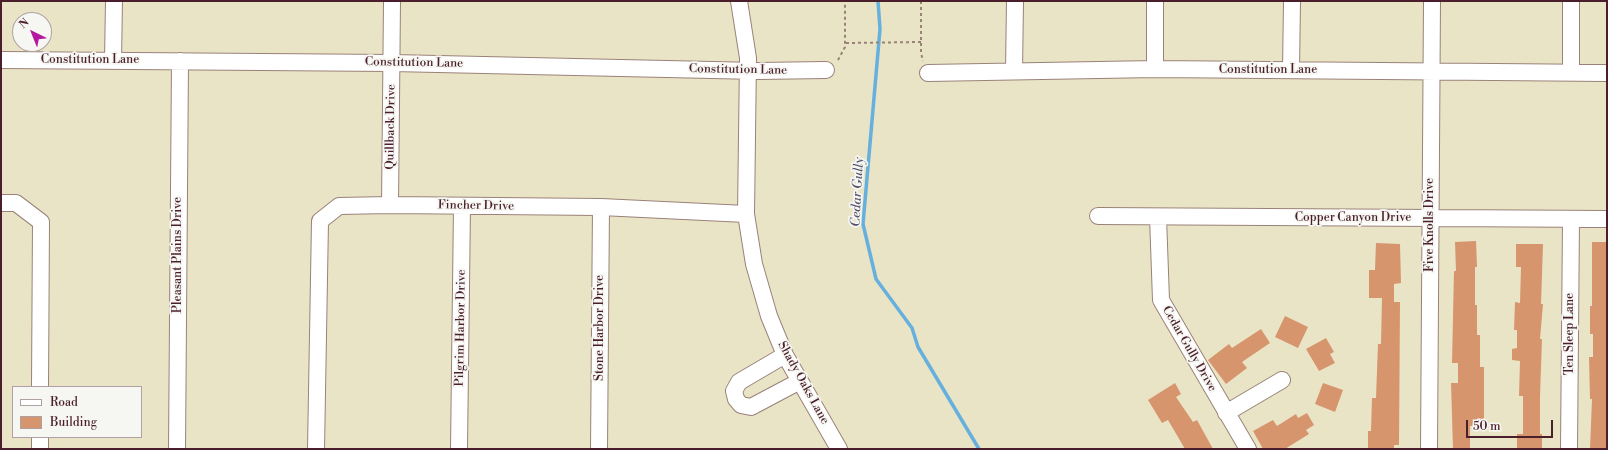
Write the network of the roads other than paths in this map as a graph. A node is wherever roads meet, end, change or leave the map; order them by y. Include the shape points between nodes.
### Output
1 (114, 1) edge
2 (392, 1) edge
3 (739, 1) edge
4 (1015, 1) edge
5 (1154, 1) edge
6 (1292, 1) edge
7 (1432, 1) edge
8 (1571, 1) edge
9 (1, 60) edge
10 (113, 60) junction
11 (180, 61) junction
12 (392, 63) junction
13 (832, 65) road end
14 (926, 67) road end
15 (1155, 69) junction
16 (748, 70) junction
17 (1291, 70) junction
18 (1014, 72) junction
19 (1431, 72) junction
20 (1571, 72) junction
21 (1607, 73) edge
22 (1, 203) edge
23 (390, 205) junction
24 (462, 206) junction
25 (601, 207) junction
26 (746, 214) junction
27 (1098, 216) dead end
28 (1158, 217) junction
29 (1430, 218) junction
30 (1571, 219) junction
31 (1607, 219) edge
32 (785, 355) junction
33 (1282, 380) dead end
34 (800, 381) junction
35 (40, 386) edge
36 (1226, 414) junction
37 (40, 438) edge
38 (40, 449) edge
39 (177, 449) edge
40 (316, 449) edge
41 (459, 449) edge
42 (599, 449) edge
43 (839, 449) edge
44 (1248, 449) edge
45 (1429, 449) edge
46 (1569, 449) edge

1 - 10 street
2 - 12 street, Quillback Drive
3 - 16 street, Shady Oaks Lane
4 - 18 street
5 - 15 street
6 - 17 street
7 - 19 street, Five Knolls Drive
8 - 20 street
9 - 10 street, Constitution Lane
10 - 11 street, Constitution Lane
11 - 12 street, Constitution Lane
11 - 39 street, Pleasant Plains Drive
12 - 16 street, Constitution Lane
12 - 23 street, Quillback Drive
13 - 16 street, Constitution Lane
14 - 18 street, Constitution Lane
15 - 17 street, Constitution Lane
15 - 18 street, Constitution Lane
16 - 26 street, Shady Oaks Lane
17 - 19 street, Constitution Lane
19 - 20 street, Constitution Lane
19 - 29 street, Five Knolls Drive
20 - 21 street, Constitution Lane
22 - 35 street via 16,203 41,222
23 - 24 street, Fincher Drive
23 - 40 street, Fincher Drive via 339,206 320,221
24 - 25 street, Fincher Drive
24 - 41 street, Pilgrim Harbor Drive
25 - 26 street, Fincher Drive
25 - 42 street, Stone Harbor Drive
26 - 32 street, Shady Oaks Lane via 754,264 769,316
27 - 28 street, Copper Canyon Drive
28 - 29 street, Copper Canyon Drive
28 - 36 street, Cedar Gully Drive via 1161,300
29 - 30 street, Copper Canyon Drive
29 - 45 street, Five Knolls Drive
30 - 31 street, Copper Canyon Drive
30 - 46 street, Ten Sleep Lane
32 - 34 street, Shady Oaks Lane
32 - 34 street via 739,382 734,390 736,399 741,405 751,407
33 - 36 street
34 - 43 street, Shady Oaks Lane
36 - 44 street, Cedar Gully Drive
37 - 38 street

